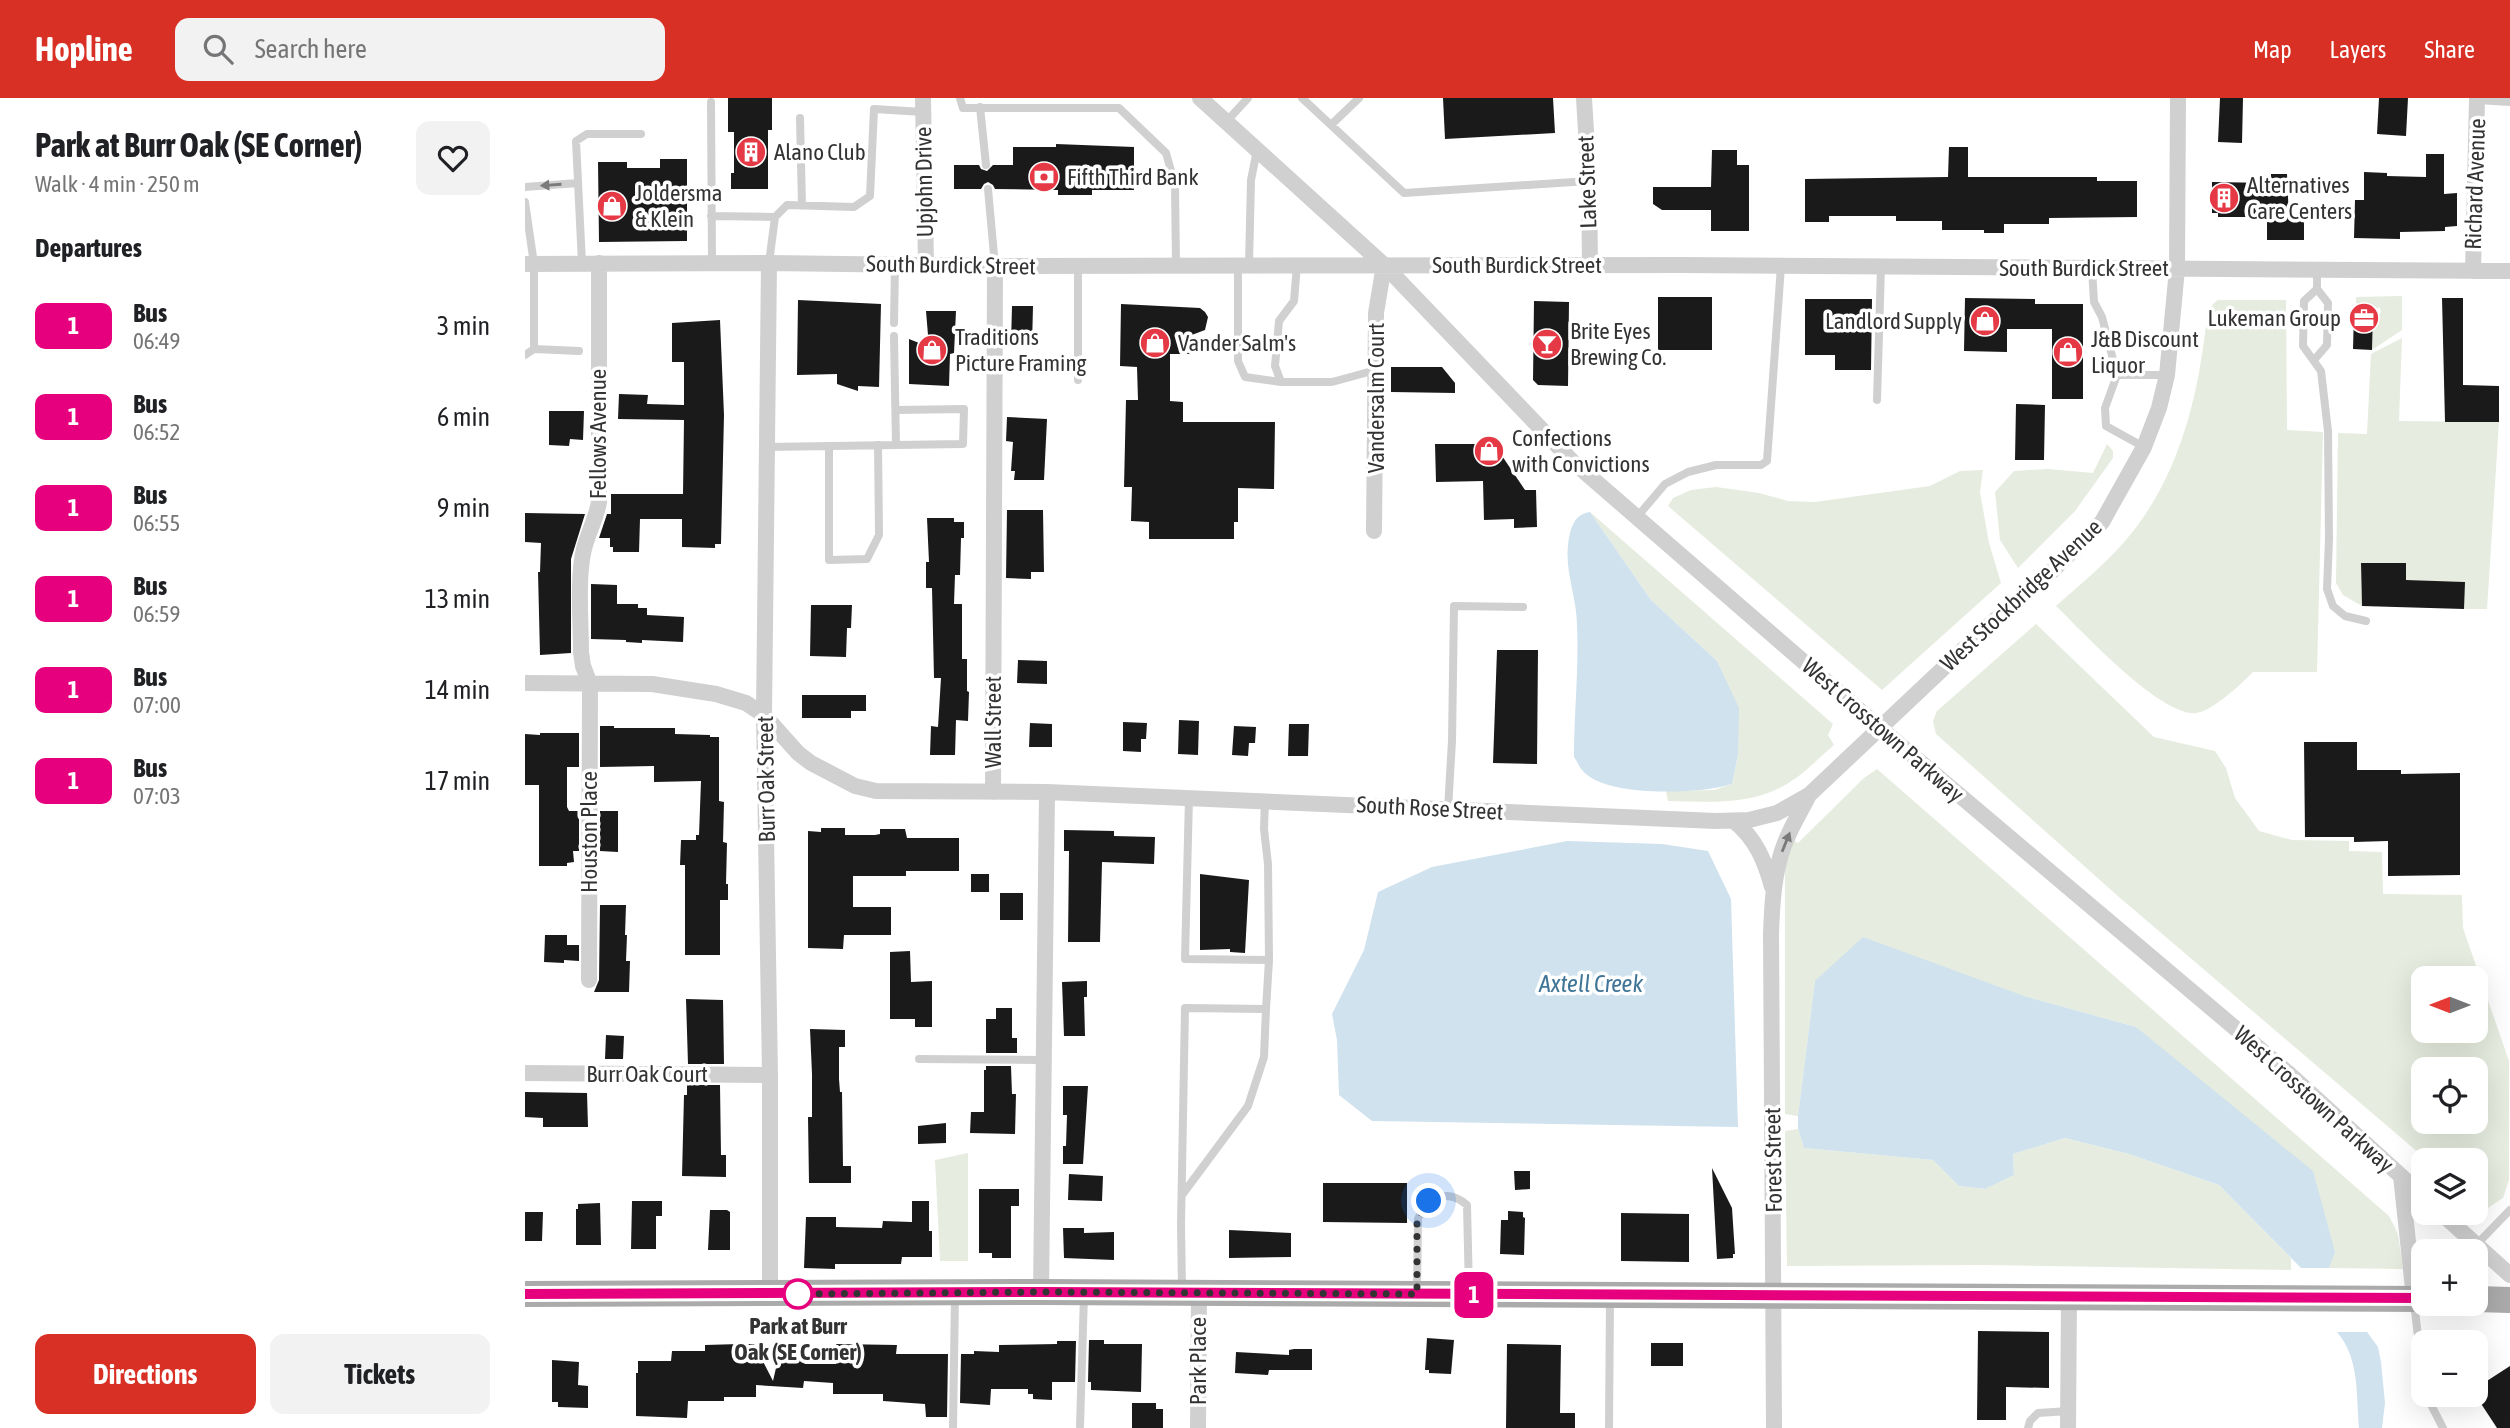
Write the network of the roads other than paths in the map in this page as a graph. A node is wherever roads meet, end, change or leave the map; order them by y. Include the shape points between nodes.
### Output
1 (960, 98) edge
2 (1200, 98) edge
3 (1248, 98) edge
4 (1302, 98) edge
5 (1359, 98) edge
6 (1584, 98) edge
7 (2178, 98) edge
8 (2477, 99) edge
9 (711, 102) dead end
10 (1000, 102) edge
11 (2510, 102) edge
12 (923, 105) edge
13 (980, 107) junction
14 (800, 118) dead end
15 (1226, 122) junction
16 (1331, 125) junction
17 (641, 134) dead end
18 (1257, 150) junction
19 (986, 165) dead end
20 (1589, 181) junction
21 (578, 183) junction
22 (525, 187) edge
23 (988, 189) dead end
24 (525, 202) edge
25 (802, 206) junction
26 (711, 216) junction
27 (775, 218) junction
28 (582, 263) junction
29 (599, 263) junction
30 (712, 263) junction
31 (769, 263) junction
32 (530, 264) edge
33 (895, 265) junction
34 (926, 265) junction
35 (1176, 265) junction
36 (1243, 265) junction
37 (1297, 265) junction
38 (1384, 265) junction
39 (1590, 265) junction
40 (995, 266) junction
41 (1078, 266) junction
42 (1781, 266) junction
43 (1881, 267) junction
44 (2092, 269) junction
45 (2177, 269) junction
46 (2317, 270) junction
47 (2473, 271) junction
48 (2510, 271) edge
49 (2317, 289) junction
50 (894, 323) dead end
51 (894, 336) dead end
52 (534, 349) junction
53 (579, 351) dead end
54 (525, 355) edge
55 (2314, 360) junction
56 (1376, 370) junction
57 (2117, 375) junction
58 (2167, 375) junction
59 (1078, 380) dead end
60 (1281, 382) junction
61 (1877, 400) dead end
62 (895, 410) junction
63 (878, 445) junction
64 (896, 445) junction
65 (829, 446) junction
66 (767, 447) junction
67 (2144, 447) junction
68 (1637, 517) junction
69 (1374, 531) dead end
70 (1523, 607) dead end
71 (2366, 621) dead end
72 (525, 683) edge
73 (590, 684) junction
74 (765, 715) junction
75 (1880, 728) junction
76 (993, 792) junction
77 (1047, 792) junction
78 (1809, 795) junction
79 (1189, 797) junction
80 (1265, 800) junction
81 (1448, 809) junction
82 (1734, 821) junction
83 (1773, 892) junction
84 (1269, 960) junction
85 (589, 980) dead end
86 (1266, 1009) junction
87 (919, 1059) dead end
88 (1043, 1060) junction
89 (525, 1073) edge
90 (770, 1075) junction
91 (2401, 1176) junction
92 (2411, 1185) edge
93 (1182, 1195) junction
94 (2510, 1210) edge
95 (2454, 1225) edge
96 (2469, 1239) edge
97 (2482, 1239) edge
98 (2411, 1244) edge
99 (2488, 1256) edge
100 (2510, 1275) edge
101 (1041, 1292) junction
102 (1084, 1292) junction
103 (955, 1293) junction
104 (1191, 1293) junction
105 (525, 1294) edge
106 (770, 1294) junction
107 (1417, 1294) junction
108 (1469, 1295) junction
109 (1610, 1296) junction
110 (1775, 1296) junction
111 (2069, 1298) junction
112 (2411, 1298) edge
113 (2488, 1299) edge
114 (2510, 1300) edge
115 (2432, 1407) edge
116 (2069, 1420) edge
117 (1080, 1426) dead end
118 (953, 1428) edge
119 (1198, 1428) edge
120 (1609, 1428) edge
121 (1774, 1428) edge
122 (2028, 1428) edge
123 (2443, 1428) edge

1 - 13 lane via 963,108
2 - 15 street, West Crosstown Parkway
3 - 15 lane
4 - 16 lane
5 - 16 lane
6 - 20 street, Lake Street
7 - 45 street, West Stockbridge Avenue
8 - 11 lane
8 - 47 street, Richard Avenue
9 - 26 lane
10 - 13 lane
10 - 35 lane via 1119,108 1166,153 1175,185
12 - 25 lane via 874,109 870,196 854,207
12 - 34 street, Upjohn Drive
13 - 19 lane
14 - 25 lane
15 - 18 street, West Crosstown Parkway
16 - 20 lane via 1404,193
17 - 21 lane via 587,134 576,141
18 - 36 lane
18 - 38 street, West Crosstown Parkway
20 - 39 street, Lake Street
21 -> 22 lane
21 - 28 lane
23 - 40 lane
24 - 32 lane
25 - 27 lane via 787,205
26 - 27 lane
26 - 30 lane
27 - 31 lane
28 - 29 street, South Burdick Street
28 - 32 street, South Burdick Street
29 - 30 street, South Burdick Street
29 - 73 street, Fellows Avenue via 599,502 582,565 581,652
30 - 31 street, South Burdick Street
31 - 33 street, South Burdick Street
31 - 66 street, Burr Oak Street
32 - 52 lane
33 - 34 street, South Burdick Street
33 - 50 lane
34 - 40 street, South Burdick Street
35 - 36 street, South Burdick Street
35 - 41 street, South Burdick Street
36 - 37 street, South Burdick Street
36 - 60 lane via 1238,361 1245,377
37 - 38 street, South Burdick Street
37 - 60 lane via 1294,301 1279,321 1275,366
38 - 39 street, South Burdick Street
38 - 56 street, Vandersalm Court via 1376,313
38 - 68 street, West Crosstown Parkway via 1572,461
39 - 42 street, South Burdick Street
40 - 41 street, South Burdick Street
40 - 76 street, Wall Street
41 - 59 lane
42 - 43 street, South Burdick Street
42 - 68 lane via 1767,461 1688,472 1665,484
43 - 44 street, South Burdick Street
43 - 61 lane
44 - 45 street, South Burdick Street
44 - 57 lane via 2094,302
45 - 46 street, South Burdick Street
45 - 58 street, West Stockbridge Avenue
46 - 47 street, South Burdick Street
46 - 49 lane
47 - 48 street, South Burdick Street
49 - 55 lane via 2328,303 2327,345
49 - 55 lane via 2304,301 2303,346
51 - 62 lane
52 - 53 lane
52 - 54 lane
55 - 71 lane via 2321,371 2328,431 2327,589 2333,606 2345,616
56 - 60 lane via 1332,382
56 - 69 street, Vandersalm Court
57 - 58 lane
57 - 67 lane via 2105,408 2106,426
58 - 67 street, West Stockbridge Avenue
62 - 64 lane
62 - 64 lane via 964,409 963,444
63 - 64 lane
63 - 65 lane
63 - 65 lane via 879,535 867,559 829,560
65 - 66 lane
66 - 74 street, Burr Oak Street
67 - 75 street, West Stockbridge Avenue via 2102,522
68 - 75 street, West Crosstown Parkway
70 - 81 lane via 1454,606
72 - 73 street
73 - 74 street via 652,684 716,694 746,703
73 - 85 street, Houston Place
74 - 76 street via 805,758 855,786 876,791
74 - 90 street, Burr Oak Street
75 - 78 street, West Stockbridge Avenue
75 - 91 street, West Crosstown Parkway via 2287,1072
76 - 77 street, Wall Street
77 - 79 street, South Rose Street
77 - 88 street
78 - 82 street, South Rose Street via 1777,813
83 -> 78 street, Forest Street via 1783,848
79 - 80 street, South Rose Street
79 - 84 lane via 1185,959
80 - 81 street, South Rose Street
80 - 84 lane
81 - 82 street, South Rose Street
82 - 83 street, Forest Street via 1760,852
83 - 110 street, Forest Street
84 - 86 lane
86 - 93 lane via 1264,1057 1248,1106
86 - 93 lane via 1185,1008
87 - 88 lane
88 - 101 street
89 - 90 street, Burr Oak Court
90 - 106 street, Burr Oak Street
91 - 92 street, West Crosstown Parkway
91 - 98 street, West Crosstown Parkway
93 - 104 lane
94 - 97 lane
95 - 96 street
99 - 100 street
101 - 102 main road
101 - 103 main road
102 - 104 main road
102 - 117 lane
103 - 106 main road
103 - 118 lane
104 - 107 main road
104 - 119 street, Park Place
105 - 106 main road
107 - 108 main road
107 - 108 lane via 1417,1219 1429,1201 1449,1196 1467,1205
108 - 109 main road
109 - 110 main road
109 - 120 lane
110 - 111 main road
110 - 121 street, Forest Street
111 - 112 main road
111 - 116 street
113 - 114 main road
115 - 123 lane
116 - 122 lane via 2038,1413

